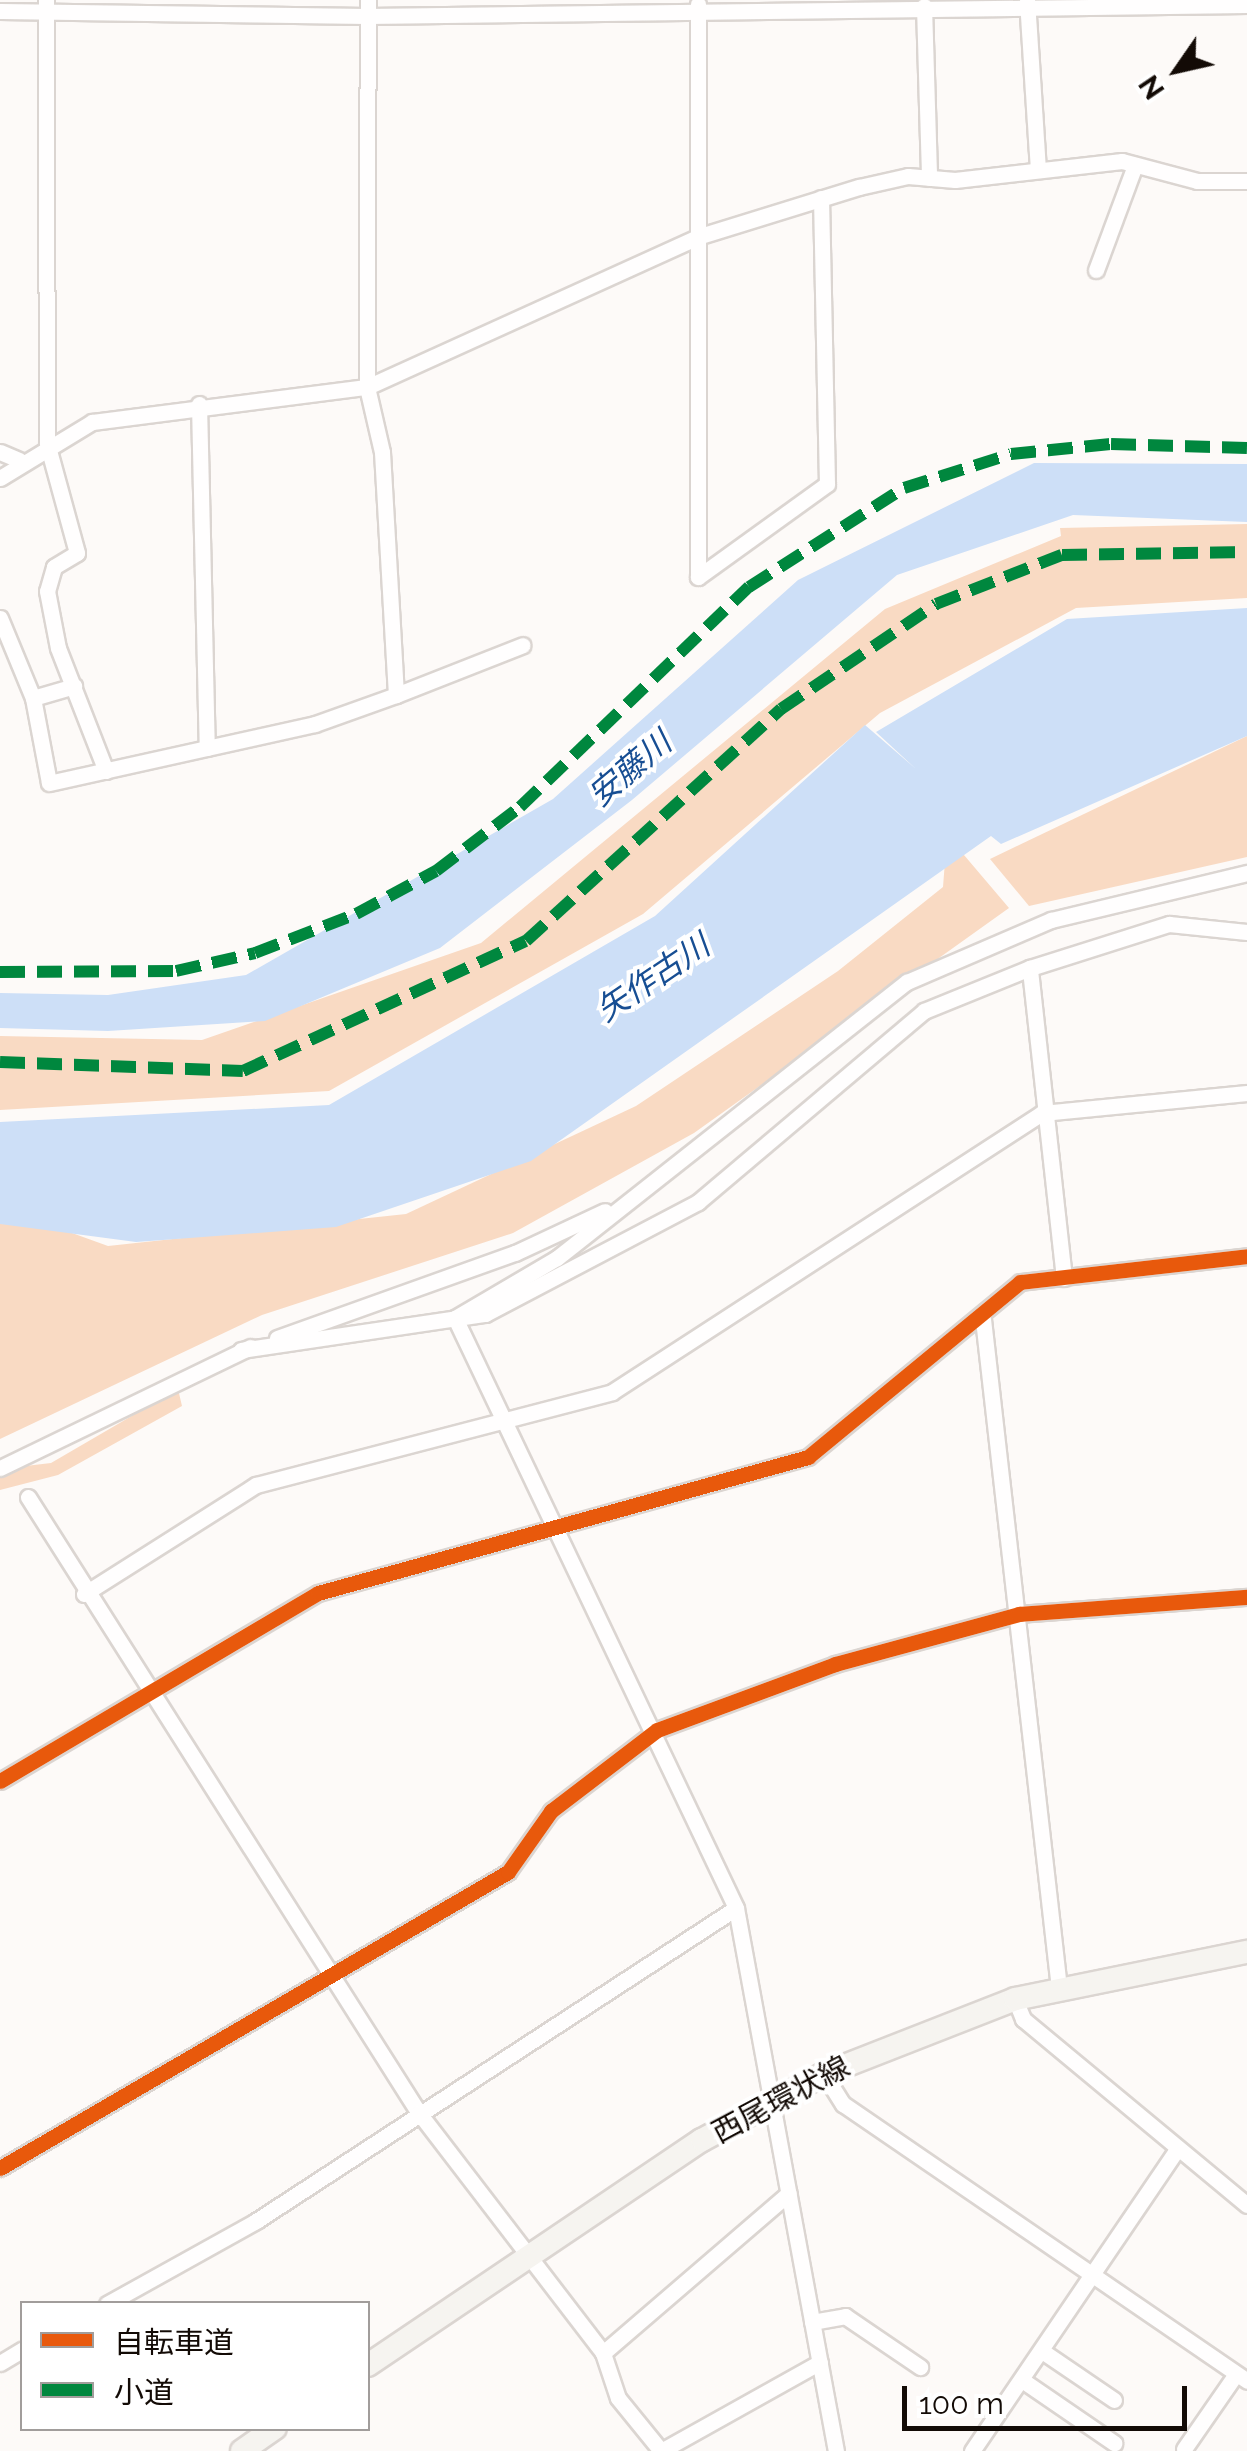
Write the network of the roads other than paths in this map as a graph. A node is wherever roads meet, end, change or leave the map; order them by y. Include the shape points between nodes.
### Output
1 (1027, 2) edge
2 (698, 5) edge
3 (1247, 5) edge
4 (46, 6) edge
5 (924, 6) junction
6 (368, 8) edge
7 (0, 11) edge
8 (1135, 164) junction
9 (1038, 168) junction
10 (929, 178) junction
11 (1247, 182) edge
12 (821, 198) junction
13 (697, 237) junction
14 (1096, 270) dead end
15 (367, 387) junction
16 (199, 404) junction
17 (47, 444) junction
18 (0, 452) edge
19 (19, 460) junction
20 (0, 478) edge
21 (0, 618) edge
22 (524, 646) dead end
23 (74, 686) junction
24 (396, 695) junction
25 (33, 698) junction
26 (207, 748) junction
27 (106, 770) junction
28 (1247, 873) edge
29 (1247, 932) edge
30 (1030, 968) junction
31 (1247, 1094) edge
32 (1042, 1113) junction
33 (626, 1200) junction
34 (1247, 1256) edge
35 (1064, 1278) junction
36 (455, 1318) junction
37 (983, 1319) junction
38 (240, 1350) junction
39 (504, 1423) junction
40 (0, 1468) edge
41 (28, 1496) dead end
42 (556, 1523) junction
43 (84, 1594) junction
44 (1247, 1597) edge
45 (1019, 1614) junction
46 (156, 1692) junction
47 (657, 1730) junction
48 (0, 1781) edge
49 (736, 1908) junction
50 (1247, 1952) edge
51 (333, 1972) junction
52 (1058, 1988) junction
53 (1014, 2000) junction
54 (824, 2074) junction
55 (772, 2102) junction
56 (419, 2113) junction
57 (1178, 2148) junction
58 (0, 2168) edge
59 (789, 2193) junction
60 (1247, 2205) edge
61 (530, 2255) junction
62 (1092, 2278) junction
63 (112, 2301) edge
64 (812, 2322) junction
65 (1042, 2351) junction
66 (602, 2353) junction
67 (820, 2362) junction
68 (370, 2365) edge
69 (920, 2367) dead end
70 (1242, 2377) edge
71 (1022, 2380) junction
72 (1114, 2400) dead end
73 (271, 2431) edge
74 (1114, 2443) dead end
75 (1184, 2449) edge
76 (242, 2451) edge
77 (661, 2451) edge
78 (836, 2451) edge
79 (972, 2451) edge

1 - 3 street
1 - 5 street
1 - 9 street
2 - 5 street
2 - 6 street
2 - 13 street
4 - 6 street
4 - 7 street
4 - 17 street
5 - 10 street
6 - 15 street
8 - 9 street
8 - 11 street via 1198,181
8 - 14 street
9 - 10 street
10 - 12 street
12 - 13 street
12 - 13 street via 827,484 698,577
13 - 15 street
15 - 16 street
15 - 24 street via 382,452
16 - 17 street via 92,422
16 - 26 street
17 - 19 street
17 - 23 street via 77,554 54,567 47,592
18 - 19 street
19 - 20 street
21 - 25 street
22 - 24 street
23 - 25 street
23 - 27 street
24 - 26 street via 315,724
25 - 27 street via 49,784
26 - 27 street
28 - 33 street via 1051,920 907,982
29 - 30 street via 1169,924
30 - 32 street
30 - 36 street via 924,1011 698,1202 485,1314
31 - 32 street
32 - 35 street
32 - 39 street via 612,1392
33 - 36 street via 557,1258
33 - 38 street via 516,1253
34 - 35 street
35 - 37 street via 1020,1282
36 - 38 street
36 - 39 street
37 - 42 street via 808,1457
37 - 45 street
38 - 40 street
39 - 42 street
39 - 43 street via 256,1485
41 - 43 street
42 - 46 street via 318,1593
42 - 47 street
43 - 46 street
44 - 45 street
45 - 47 street via 835,1664
45 - 52 street
46 - 48 street
46 - 51 street
47 - 49 street
47 - 51 street via 550,1811 508,1872
49 - 55 street
49 - 56 street
50 - 52 main road, 西尾環状線
51 - 56 street
51 - 58 street
52 - 53 main road, 西尾環状線
53 - 54 main road, 西尾環状線
53 - 57 street via 1023,2019
54 - 55 main road, 西尾環状線
54 - 62 street via 843,2104
55 - 59 street
55 - 61 main road, 西尾環状線
56 - 61 street
56 - 63 street via 256,2221
57 - 60 street
57 - 62 street
59 - 64 street
59 - 66 street
61 - 66 street
61 - 68 main road, 西尾環状線
62 - 65 street
62 - 70 street
64 - 67 street
64 - 69 street via 845,2316
65 - 71 street
65 - 72 street
66 - 77 street via 618,2398
67 - 77 street
67 - 78 street
70 - 75 street
71 - 74 street
71 - 79 street
73 - 76 main road

